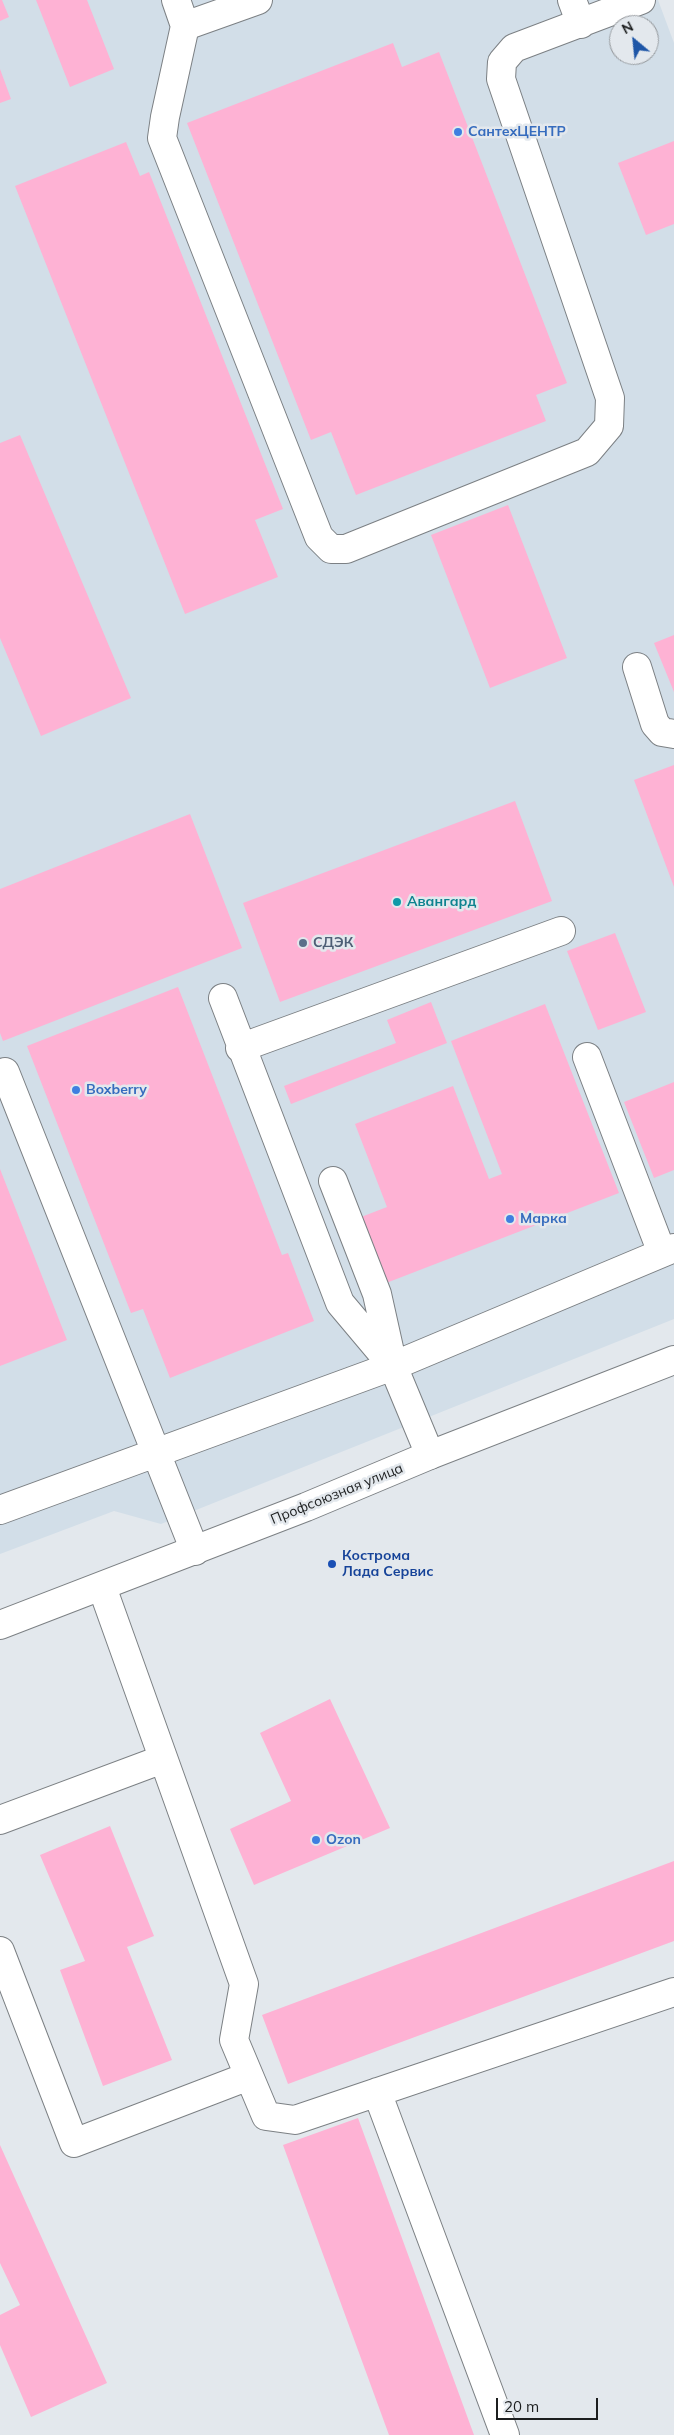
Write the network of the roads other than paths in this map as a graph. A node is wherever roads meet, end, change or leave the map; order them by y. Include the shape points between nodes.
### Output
1 (176, 0) edge
2 (258, 0) edge
3 (641, 0) edge
4 (576, 12) edge
5 (185, 26) junction
6 (637, 667) dead end
7 (674, 734) edge
8 (561, 931) dead end
9 (223, 998) dead end
10 (240, 1048) junction
11 (587, 1058) dead end
12 (5, 1072) dead end
13 (333, 1181) dead end
14 (668, 1251) edge
15 (674, 1360) edge
16 (393, 1366) junction
17 (156, 1453) junction
18 (430, 1455) junction
19 (0, 1510) edge
20 (195, 1551) junction
21 (102, 1587) junction
22 (0, 1625) edge
23 (163, 1759) junction
24 (0, 1820) edge
25 (2, 1961) edge
26 (674, 1992) edge
27 (249, 2076) junction
28 (377, 2092) junction
29 (505, 2435) edge

1 - 5 main road
2 - 5 main road
3 - 4 main road
4 - 5 main road via 514,48 502,62 501,79 610,398 609,426 587,452 346,549 332,549 319,536 162,138
6 - 7 main road via 656,724 662,732
8 - 10 main road
9 - 10 main road
10 - 16 main road via 340,1303
11 - 14 main road
12 - 17 main road
13 - 16 main road via 376,1294
14 - 16 main road
15 - 18 main road, Профсоюзная улица
16 - 17 main road
16 - 18 main road
17 - 19 main road
17 - 20 main road
18 - 20 main road, Профсоюзная улица
20 - 21 main road, Профсоюзная улица
21 - 22 main road, Профсоюзная улица
21 - 23 main road
23 - 24 main road
23 - 27 main road via 244,1984 234,2040
25 - 27 main road via 74,2143
26 - 28 main road
27 - 28 main road via 266,2116 295,2120
28 - 29 main road

